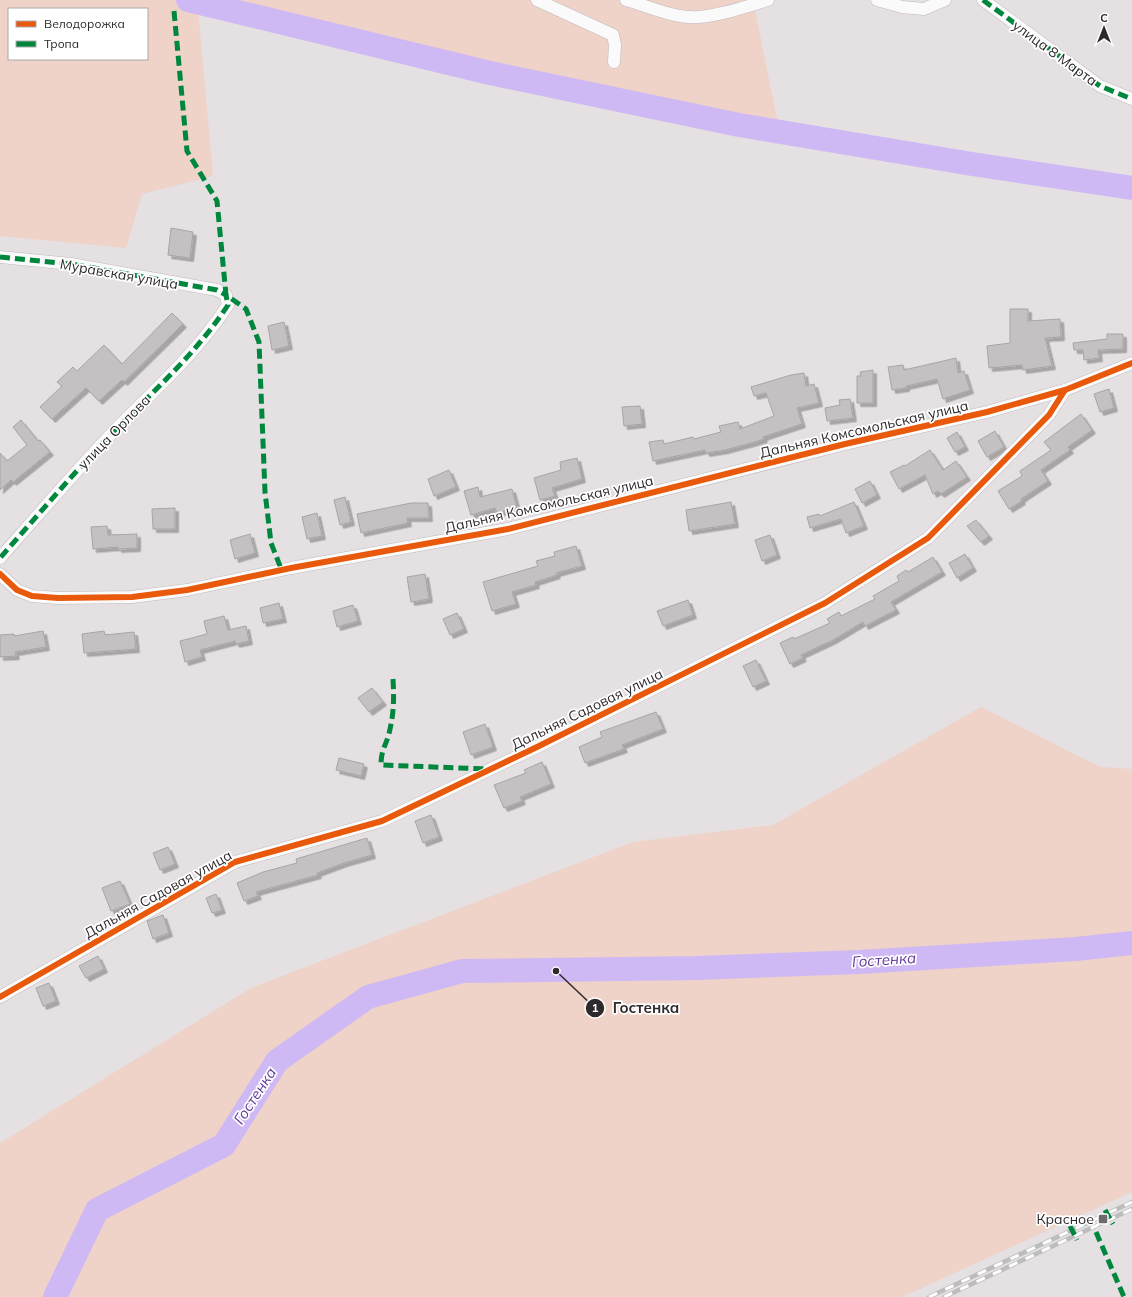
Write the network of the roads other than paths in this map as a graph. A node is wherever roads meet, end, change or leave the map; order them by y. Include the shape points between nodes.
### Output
1 (537, 0) edge
2 (626, 0) edge
3 (768, 0) edge
4 (877, 0) edge
5 (945, 0) edge
6 (983, 0) edge
7 (614, 62) dead end
8 (1132, 98) edge
9 (0, 257) edge
10 (228, 305) joint
11 (1132, 363) edge
12 (1064, 390) junction
13 (0, 558) edge
14 (2, 581) edge
15 (0, 997) edge

1 - 7 street via 613,35
2 - 3 street via 674,14 697,17 723,13
4 - 5 street via 924,10
6 - 8 street, улица 8 Марта via 1100,86
9 - 10 street, Муравская улица via 71,264 217,290 226,295
10 - 13 street, улица Орлова via 184,362 61,487
11 - 12 street
12 - 14 street, Дальняя Комсомольская улица via 987,412 845,444 508,529 291,568 187,590 132,597 58,598 32,596
12 - 15 street, Дальняя Садовая улица via 1049,415 928,538 825,603 538,747 382,821 235,862

